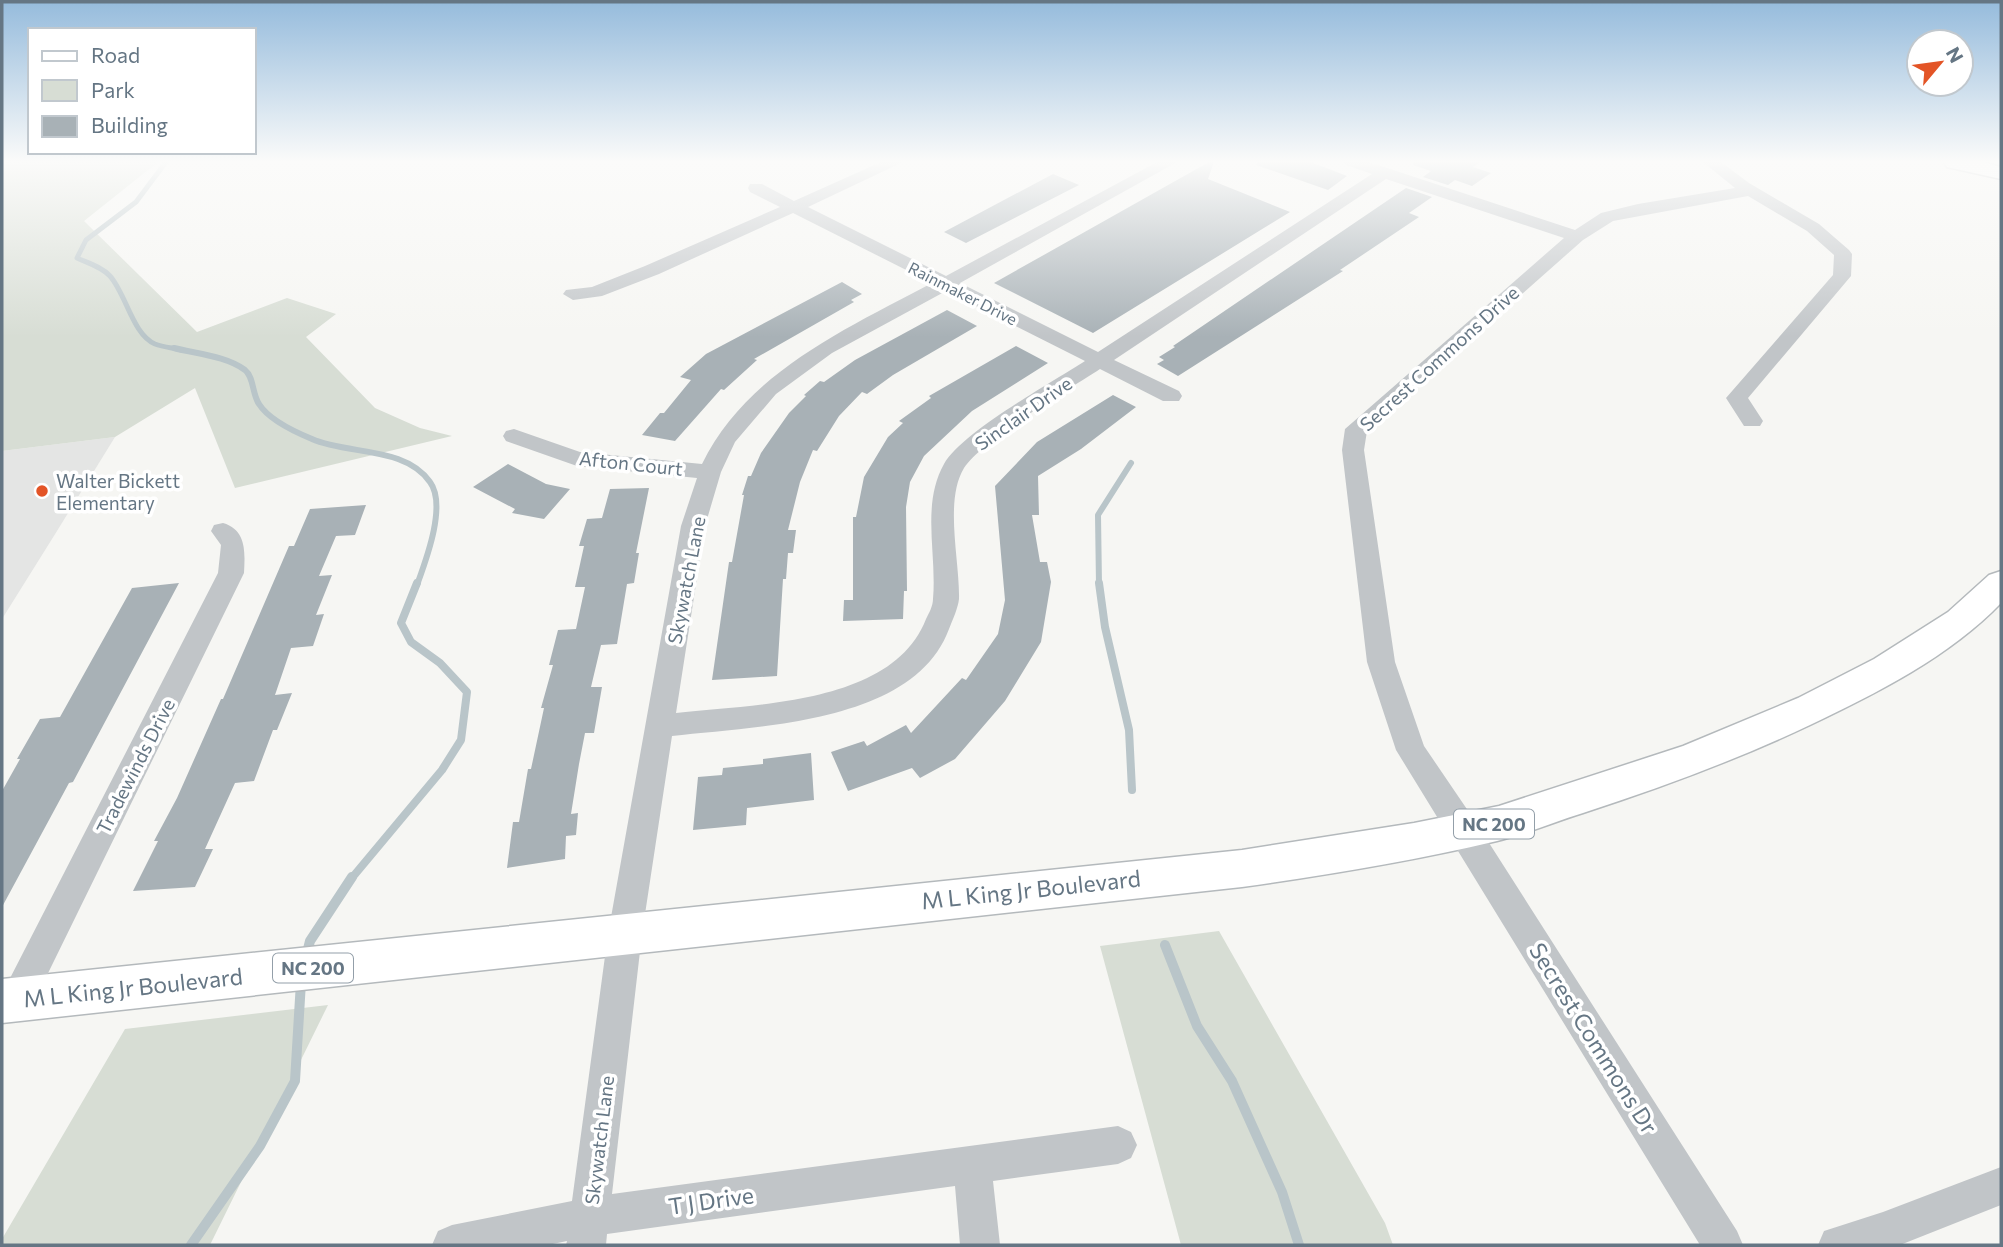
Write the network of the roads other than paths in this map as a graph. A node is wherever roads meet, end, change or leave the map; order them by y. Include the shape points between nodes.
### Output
1 (765, 220) edge
2 (821, 220) edge
3 (1062, 220) edge
4 (1312, 220) edge
5 (1529, 220) edge
6 (1601, 220) edge
7 (1800, 220) edge
8 (1577, 236) junction
9 (944, 284) junction
10 (573, 294) dead end
11 (1099, 361) junction
12 (1171, 396) dead end
13 (1752, 421) dead end
14 (514, 436) dead end
15 (710, 472) junction
16 (223, 531) dead end
17 (2001, 583) edge
18 (660, 726) junction
19 (1464, 830) junction
20 (625, 934) junction
21 (10, 1000) edge
22 (1118, 1145) dead end
23 (972, 1165) junction
24 (2001, 1186) edge
25 (588, 1231) edge
26 (452, 1245) edge
27 (980, 1245) edge
28 (1723, 1245) edge
29 (1838, 1245) edge

1 - 10 street via 629,279 595,292
2 - 9 street, Rainmaker Drive
3 - 9 street, Skywatch Lane
4 - 11 street, Sinclair Drive
5 - 8 street
6 - 8 street, Secrest Commons Drive
7 - 13 street via 1826,235 1843,254 1842,275 1737,398
8 - 19 street, Secrest Commons Drive via 1356,429 1353,450 1381,662 1411,750
9 - 11 street, Rainmaker Drive
9 - 15 street, Skywatch Lane via 825,349 769,390 725,440
11 - 12 street, Rainmaker Drive
11 - 18 street, Sinclair Drive via 982,438 956,464 943,490 946,602 932,639 913,663 858,696 803,710
14 - 15 street, Afton Court via 577,459
15 - 18 street, Skywatch Lane via 693,526
16 - 21 street, Tradewinds Drive via 233,544 232,573
17 - 19 main road, M L King Jr Boulevard / NC 200 via 1928,643 1850,689 1745,739 1662,772
18 - 20 street, Skywatch Lane
19 - 20 main road, M L King Jr Boulevard / NC 200 via 1295,860
19 - 28 street, Secrest Commons Dr
20 - 21 main road, M L King Jr Boulevard / NC 200
20 - 25 street, Skywatch Lane
22 - 23 street, T J Drive
23 - 25 street, T J Drive
23 - 27 street
24 - 29 street
25 - 26 street, T J Drive

